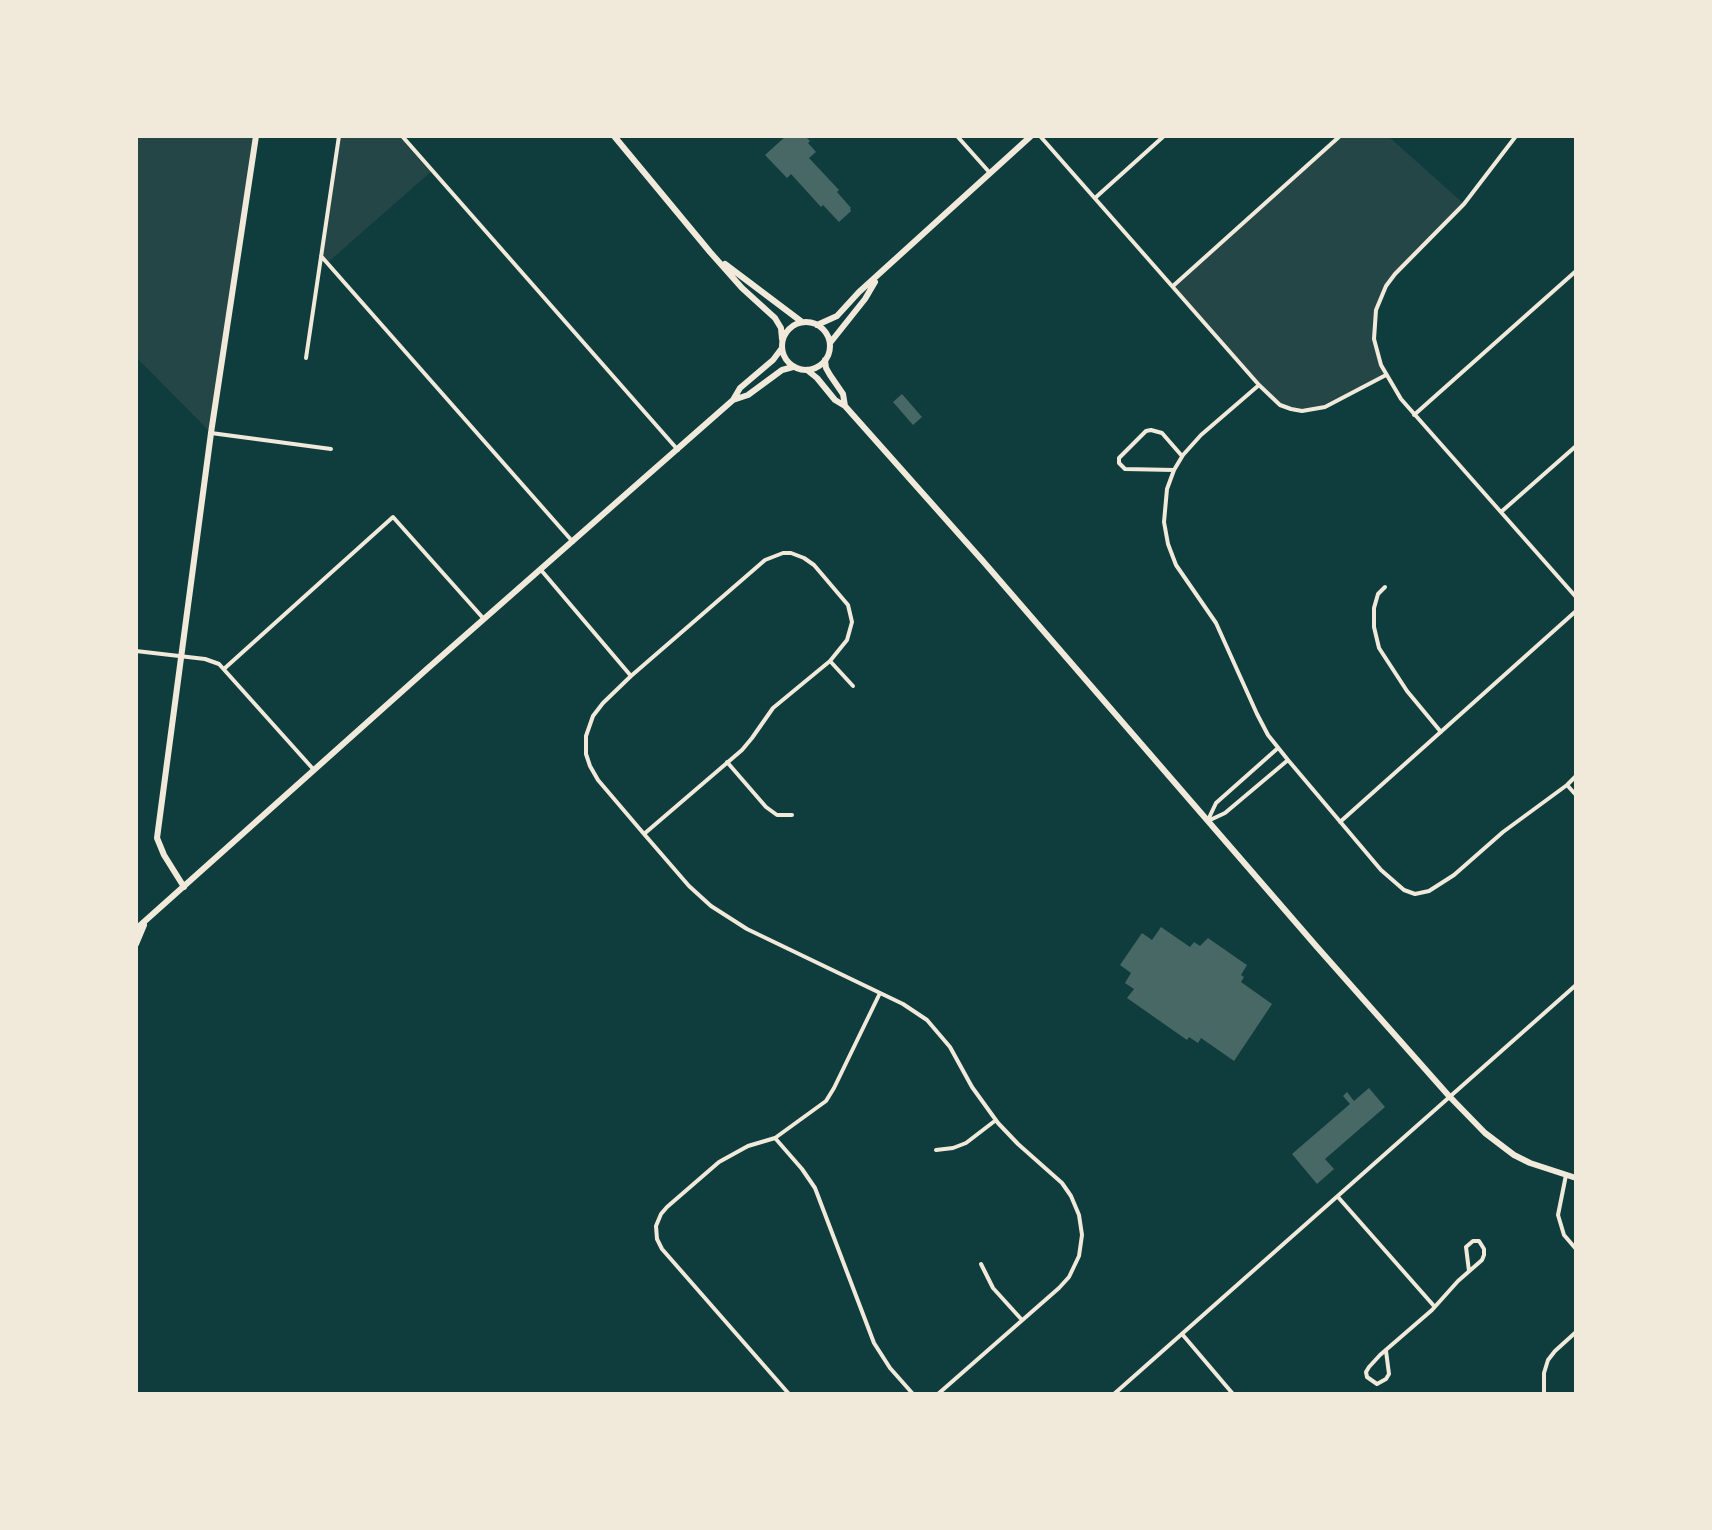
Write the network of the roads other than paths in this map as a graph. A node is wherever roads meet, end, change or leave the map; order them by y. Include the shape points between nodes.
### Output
1 (256, 136) edge
2 (339, 136) edge
3 (402, 136) edge
4 (614, 136) edge
5 (957, 136) edge
6 (1031, 136) edge
7 (1040, 136) edge
8 (1164, 136) edge
9 (1340, 136) edge
10 (1516, 136) edge
11 (990, 173) junction
12 (1095, 198) junction
13 (710, 252) junction
14 (321, 256) junction
15 (1576, 271) edge
16 (879, 275) junction
17 (1173, 286) junction
18 (802, 322) junction
19 (817, 325) junction
20 (782, 339) junction
21 (830, 343) junction
22 (782, 348) junction
23 (306, 358) dead end
24 (825, 360) junction
25 (793, 367) junction
26 (807, 370) junction
27 (1386, 375) junction
28 (1259, 385) junction
29 (733, 400) junction
30 (845, 406) junction
31 (1414, 415) junction
32 (211, 433) junction
33 (1576, 446) edge
34 (331, 449) dead end
35 (678, 450) junction
36 (1182, 456) junction
37 (1174, 470) junction
38 (1501, 512) junction
39 (573, 542) junction
40 (541, 570) junction
41 (1385, 587) dead end
42 (1576, 597) edge
43 (1576, 611) edge
44 (484, 620) junction
45 (136, 651) edge
46 (181, 657) junction
47 (830, 661) junction
48 (225, 668) junction
49 (631, 676) junction
50 (853, 686) dead end
51 (1441, 732) junction
52 (1278, 748) junction
53 (1288, 760) junction
54 (727, 762) junction
55 (314, 770) junction
56 (1576, 776) edge
57 (1567, 785) junction
58 (1576, 795) edge
59 (792, 815) dead end
60 (1208, 820) junction
61 (1340, 822) junction
62 (644, 834) junction
63 (184, 887) junction
64 (146, 922) junction
65 (136, 929) edge
66 (136, 944) edge
67 (1576, 985) edge
68 (880, 993) junction
69 (1449, 1096) junction
70 (996, 1120) junction
71 (775, 1138) junction
72 (936, 1150) dead end
73 (1566, 1175) junction
74 (1576, 1178) edge
75 (1338, 1197) junction
76 (1576, 1249) edge
77 (981, 1264) dead end
78 (1469, 1271) junction
79 (1435, 1307) junction
80 (1022, 1320) junction
81 (1576, 1332) edge
82 (1182, 1334) junction
83 (1386, 1351) junction
84 (789, 1394) edge
85 (913, 1394) edge
86 (938, 1394) edge
87 (1114, 1394) edge
88 (1233, 1394) edge
89 (1544, 1394) edge

1 - 32 main road
2 - 14 street
3 - 35 street
4 - 13 main road
5 - 11 street
6 - 11 main road
7 - 12 street
8 - 12 street
9 - 17 street
10 - 27 street via 1464,204 1383,291 1373,333
11 - 16 main road
12 - 17 street
13 - 18 main road
13 - 20 main road via 775,318
14 - 23 street
14 - 39 street
15 - 31 street
16 - 19 main road via 837,316
16 - 21 main road
17 - 28 street
18 - 19 main road
18 - 20 main road
19 - 21 main road
20 - 22 main road
21 - 24 main road
22 - 25 main road
22 - 29 main road
24 - 26 main road
24 - 30 main road
25 - 26 main road
25 - 29 main road
26 - 30 main road
27 - 28 street via 1325,407 1302,411 1280,405
27 - 31 street
28 - 36 street
29 - 35 main road
30 - 60 main road
31 - 38 street
32 - 34 street
32 - 46 main road
33 - 38 street
35 - 39 main road
36 - 37 street
36 - 37 street via 1162,433 1151,430 1119,458 1125,469
37 - 52 street via 1164,515 1171,555 1216,623
38 - 42 street
39 - 40 main road
40 - 44 main road
40 - 49 street
41 - 51 street via 1374,608 1379,648
43 - 51 street
44 - 48 street via 393,517
44 - 55 main road
45 - 46 street
46 - 48 street
46 - 63 main road via 157,838
47 - 49 street via 851,630 848,605 809,561 783,553 765,560
47 - 50 street
47 - 54 street via 777,704
48 - 55 street
49 - 62 street via 595,712 586,748 595,777
51 - 61 street
52 - 53 street
52 - 60 street via 1216,803
53 - 60 street via 1225,813
53 - 61 street
54 - 59 street via 766,807 777,815
54 - 62 street
55 - 63 main road
56 - 57 street
57 - 58 street
57 - 61 street via 1440,885 1422,893 1411,893 1381,870
60 - 69 main road
62 - 68 street via 689,886 720,912
63 - 64 main road
64 - 65 main road
64 - 66 main road
67 - 69 street
68 - 70 street via 935,1028
68 - 71 street via 829,1096
69 - 73 main road via 1514,1155
69 - 75 street
70 - 72 street via 966,1143
70 - 80 street via 1065,1187 1081,1222 1081,1248 1072,1272
71 - 84 street via 742,1148 716,1164 662,1212 656,1235 664,1251
71 - 85 street via 815,1188 874,1343
73 - 74 main road
73 - 76 street via 1558,1215 1564,1235
75 - 79 street
75 - 82 street
77 - 80 street via 993,1288
78 - 78 street via 1484,1255 1479,1241 1466,1247
78 - 79 street
79 - 83 street
80 - 86 street
81 - 89 street via 1548,1360
82 - 87 street
82 - 88 street
83 - 83 street via 1389,1374 1377,1384 1366,1372

